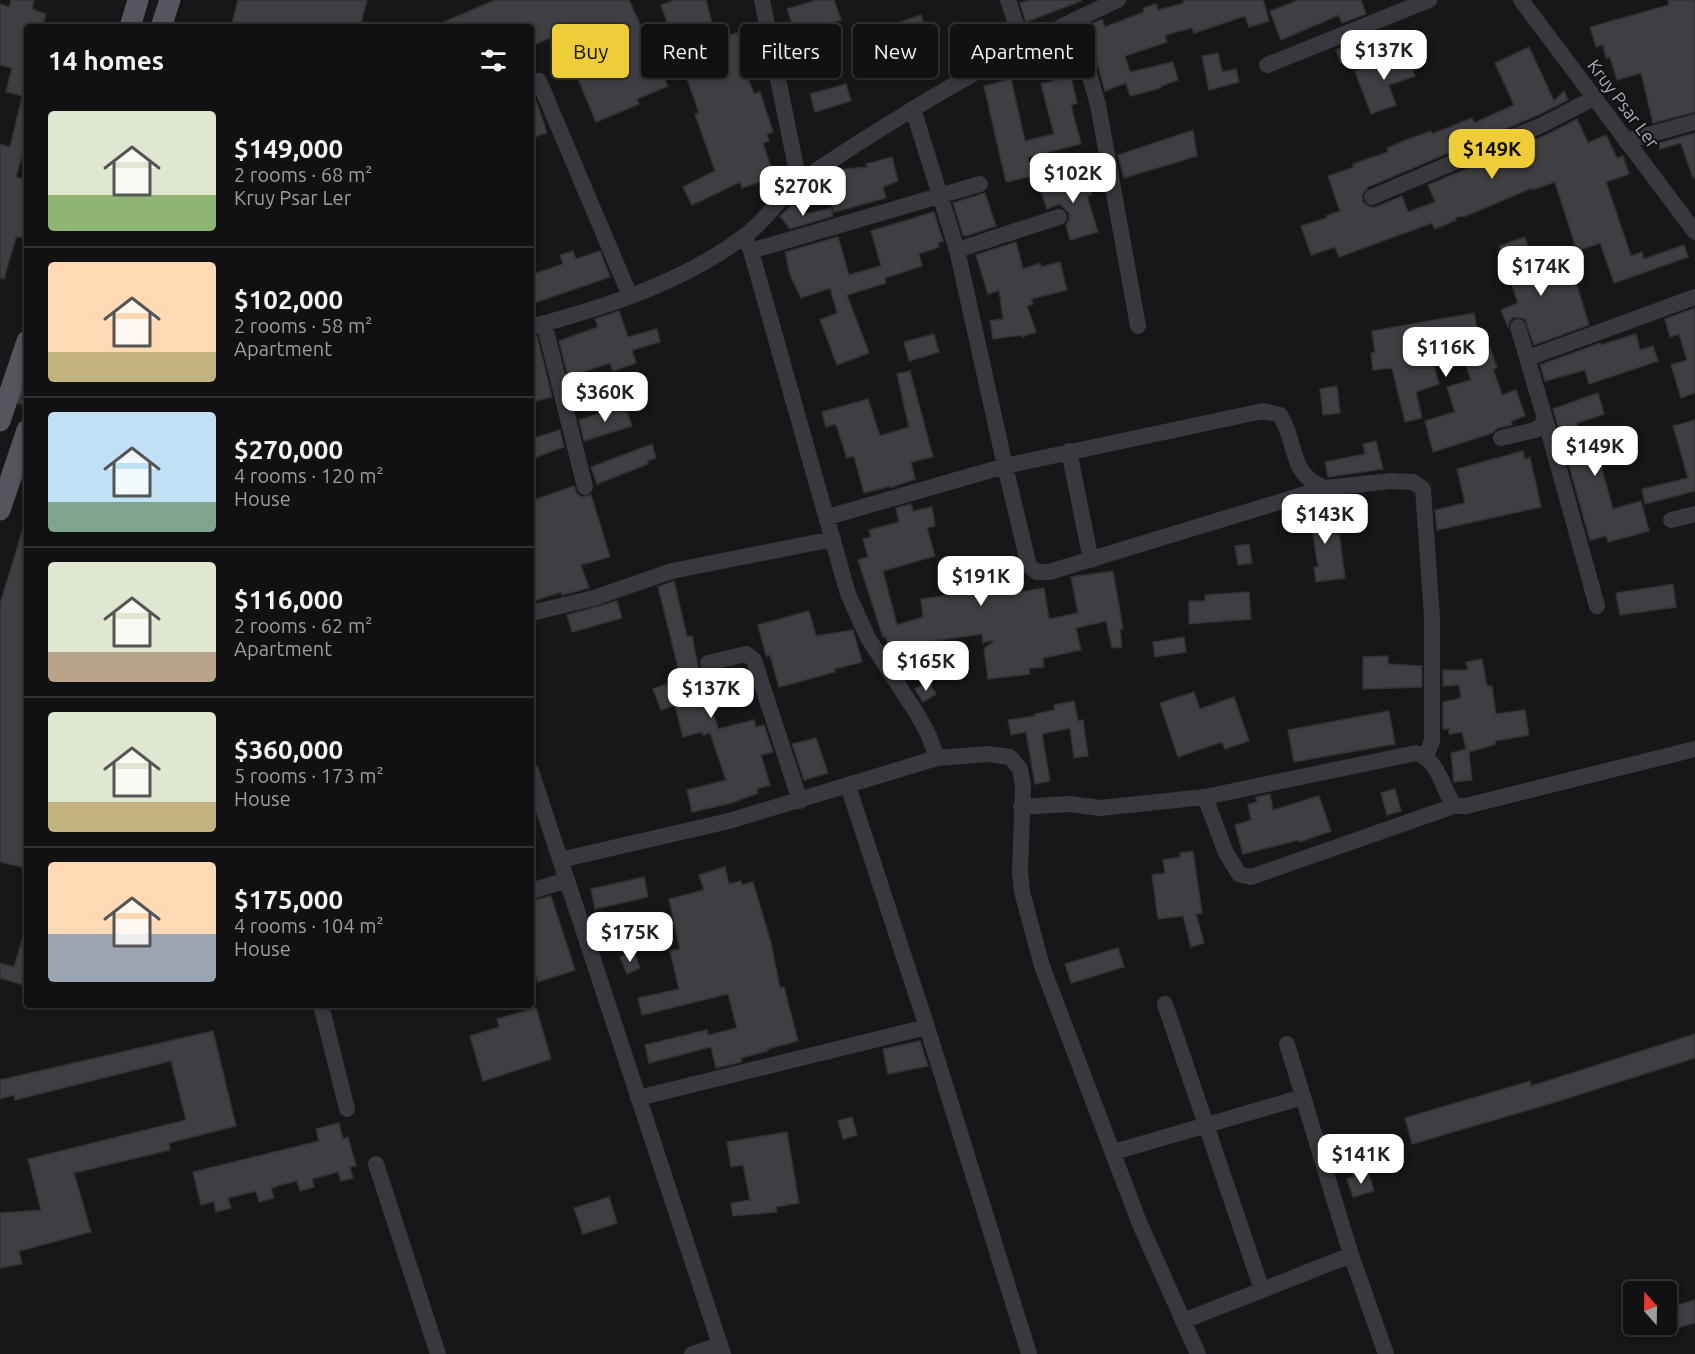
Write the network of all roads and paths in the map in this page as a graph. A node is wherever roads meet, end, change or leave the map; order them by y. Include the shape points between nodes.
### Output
1 (138, 0) edge
2 (170, 0) edge
3 (762, 0) edge
4 (1008, 0) edge
5 (1118, 0) edge
6 (1429, 0) edge
7 (1521, 0) edge
8 (1074, 20) junction
9 (131, 24) edge
10 (162, 24) edge
11 (1016, 24) edge
12 (1066, 24) edge
13 (1267, 65) dead end
14 (966, 78) edge
15 (538, 81) dead end
16 (1594, 98) junction
17 (913, 109) junction
18 (1695, 122) edge
19 (1626, 141) junction
20 (799, 182) junction
21 (980, 184) dead end
22 (941, 195) junction
23 (1372, 197) dead end
24 (1059, 217) dead end
25 (1695, 232) edge
26 (748, 244) junction
27 (957, 250) junction
28 (630, 296) junction
29 (1695, 297) edge
30 (537, 325) edge
31 (1138, 326) dead end
32 (1518, 327) dead end
33 (1528, 358) junction
34 (24, 362) edge
35 (19, 396) edge
36 (0, 421) edge
37 (1546, 422) junction
38 (1501, 438) dead end
39 (24, 439) edge
40 (1069, 451) junction
41 (1005, 466) junction
42 (585, 487) dead end
43 (1325, 488) junction
44 (0, 510) edge
45 (1695, 514) edge
46 (828, 517) junction
47 (1671, 520) dead end
48 (833, 539) junction
49 (1091, 560) junction
50 (1597, 606) dead end
51 (534, 612) edge
52 (708, 663) dead end
53 (1695, 749) edge
54 (1426, 756) junction
55 (937, 758) junction
56 (534, 780) edge
57 (848, 786) junction
58 (1205, 797) junction
59 (801, 801) junction
60 (1454, 806) junction
61 (1021, 807) junction
62 (560, 860) junction
63 (567, 880) junction
64 (534, 890) edge
65 (1166, 1004) dead end
66 (322, 1008) edge
67 (927, 1027) junction
68 (1287, 1044) dead end
69 (1303, 1097) junction
70 (638, 1098) junction
71 (347, 1109) dead end
72 (1207, 1126) junction
73 (1114, 1152) junction
74 (376, 1164) dead end
75 (1351, 1255) junction
76 (1262, 1290) junction
77 (1183, 1320) junction
78 (722, 1350) edge
79 (438, 1354) edge
80 (692, 1354) edge
81 (1029, 1354) edge
82 (1198, 1354) edge
83 (1385, 1354) edge

1 - 9 main road
2 - 10 main road
3 - 20 street
4 - 11 street
5 - 8 street
6 - 13 street
7 - 16 street, Kruy Psar Ler
8 - 12 street
8 - 31 street via 1098,105
14 - 17 street
15 - 28 street
16 - 19 street, Kruy Psar Ler
16 - 23 street via 1542,125
17 - 20 street
17 - 22 street
18 - 19 street
19 - 25 street, Kruy Psar Ler
20 - 26 street via 756,228
21 - 22 street
22 - 26 street
22 - 27 street
24 - 27 street
26 - 28 street
26 - 46 street
27 - 41 street
28 - 30 street
29 - 33 street
30 - 42 street
32 - 33 street
33 - 37 street
34 - 35 main road
35 - 36 main road
37 - 38 street via 1535,430
37 - 50 street
39 - 44 main road
40 - 41 street
40 - 43 street via 1263,411 1280,416 1288,428 1300,471 1311,483
40 - 49 street
41 - 46 street
41 - 49 street via 1029,566 1036,572 1049,572
43 - 49 street
43 - 54 street via 1392,481 1413,482 1423,489 1432,617 1432,741
45 - 47 street
46 - 48 street
48 - 51 street via 672,571 594,598
48 - 55 street via 848,594 868,638 919,717
52 - 59 street via 746,654 754,660
53 - 60 street
54 - 58 street via 1416,753
54 - 60 street
55 - 57 street
55 - 61 street via 988,754 1010,757 1020,769
56 - 62 street
57 - 59 street
57 - 67 street
58 - 60 street via 1231,862 1239,874 1251,877
58 - 61 street via 1100,808 1069,804
59 - 62 street
61 - 73 street via 1020,872 1029,921
62 - 63 street
63 - 64 street
63 - 70 street
65 - 72 street
66 - 71 street
67 - 70 street
67 - 81 street
68 - 69 street
69 - 72 street
69 - 75 street
70 - 78 street
72 - 73 street
72 - 76 street
73 - 77 street via 1138,1222
74 - 79 street
75 - 76 street
75 - 83 street
76 - 77 street
77 - 82 street
78 - 80 street

